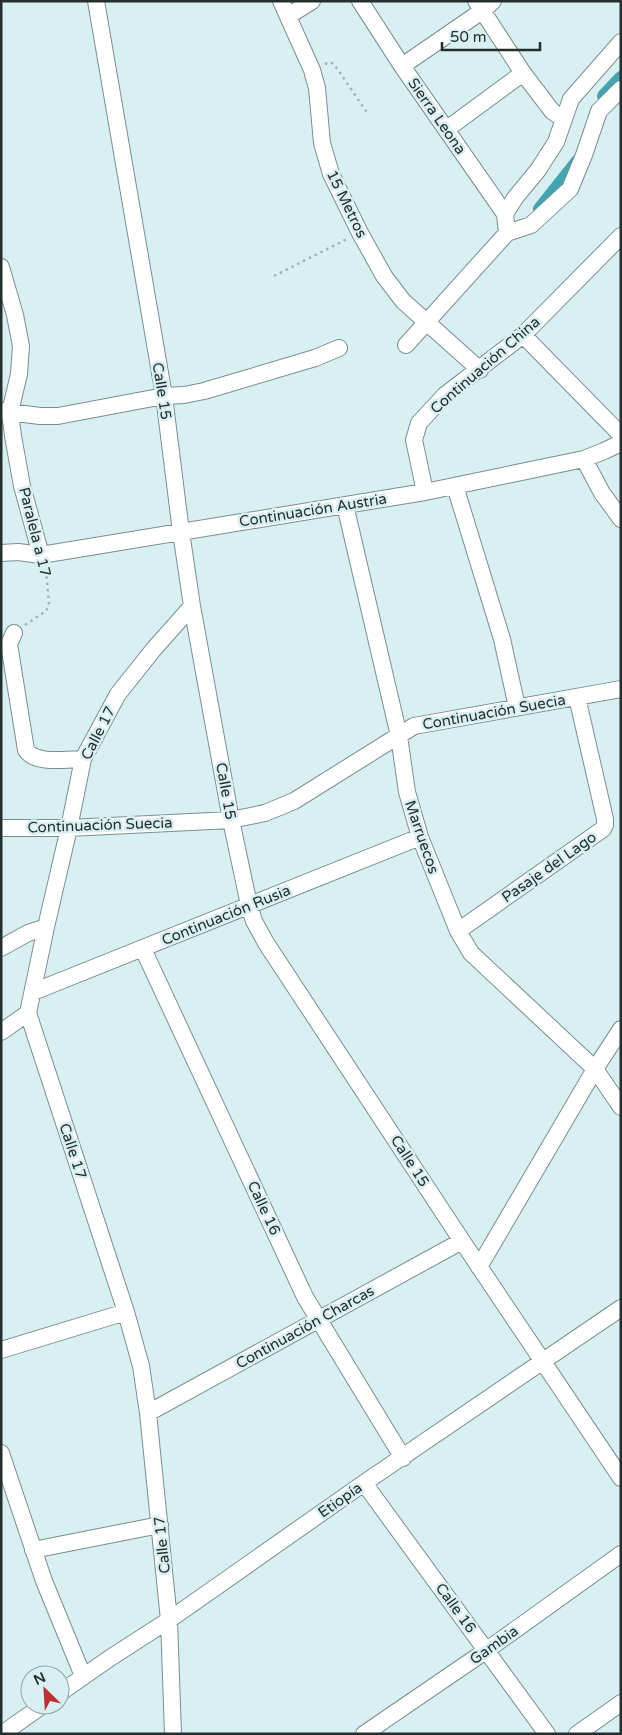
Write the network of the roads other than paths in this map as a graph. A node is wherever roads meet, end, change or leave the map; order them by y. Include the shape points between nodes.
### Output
1 (96, 1) edge
2 (312, 1) edge
3 (360, 1) edge
4 (484, 4) edge
5 (285, 9) edge
6 (621, 42) edge
7 (402, 66) junction
8 (523, 73) junction
9 (621, 89) edge
10 (563, 120) junction
11 (447, 129) junction
12 (505, 214) junction
13 (507, 233) junction
14 (621, 236) edge
15 (1, 268) edge
16 (426, 323) junction
17 (522, 335) junction
18 (406, 345) dead end
19 (338, 348) dead end
20 (480, 370) junction
21 (164, 396) junction
22 (6, 412) edge
23 (621, 435) edge
24 (7, 436) edge
25 (621, 443) edge
26 (584, 458) junction
27 (455, 486) junction
28 (425, 492) junction
29 (345, 505) junction
30 (621, 519) edge
31 (181, 532) junction
32 (1, 553) edge
33 (41, 555) junction
34 (192, 606) junction
35 (14, 633) road end
36 (621, 689) edge
37 (577, 697) junction
38 (517, 707) junction
39 (399, 736) junction
40 (83, 759) junction
41 (231, 820) junction
42 (1, 828) edge
43 (70, 828) junction
44 (420, 837) junction
45 (249, 905) junction
46 (46, 928) junction
47 (458, 931) junction
48 (1, 948) edge
49 (143, 949) junction
50 (32, 992) junction
51 (28, 1013) junction
52 (621, 1029) edge
53 (1, 1032) edge
54 (594, 1069) junction
55 (621, 1107) edge
56 (462, 1241) junction
57 (479, 1267) junction
58 (621, 1308) edge
59 (126, 1312) junction
60 (318, 1320) junction
61 (1, 1350) edge
62 (543, 1362) junction
63 (148, 1412) junction
64 (1, 1453) edge
65 (403, 1458) junction
66 (621, 1478) edge
67 (364, 1484) junction
68 (160, 1525) junction
69 (33, 1550) junction
70 (621, 1554) edge
71 (169, 1620) junction
72 (487, 1650) junction
73 (83, 1676) junction
74 (70, 1686) edge
75 (621, 1703) edge
76 (28, 1715) edge
77 (2, 1732) edge
78 (173, 1734) edge
79 (364, 1734) edge
80 (547, 1734) edge
81 (576, 1734) edge

1 - 21 street, Calle 15
2 - 5 street
3 - 7 street, Sierra Leona
4 - 7 street
4 - 8 street
5 - 16 street, 15 Metros via 312,70 319,99 322,143 336,188 393,289
6 - 10 street via 571,99
7 - 11 street, Sierra Leona
8 - 10 street via 552,111
8 - 11 street
9 - 13 street via 599,110 570,189 531,225
10 - 12 street via 556,142
11 - 12 street, Sierra Leona
12 - 13 street, Sierra Leona
13 - 16 street
14 - 17 street, Continuación China
15 - 22 street, Paralela a 17 via 22,346 19,374
16 - 18 street
16 - 20 street, 15 Metros
17 - 20 street, Continuación China
17 - 23 street
19 - 21 street via 316,358 204,391
20 - 28 street, Continuación China via 445,395 419,423 414,440
21 - 22 street via 58,416
21 - 31 street, Calle 15
22 - 24 street, Paralela a 17
24 - 33 street, Paralela a 17 via 18,455 22,486
25 - 26 street, Continuación Austria
26 - 27 street, Continuación Austria
26 - 30 street via 602,493
27 - 28 street, Continuación Austria
27 - 38 street via 502,639
28 - 29 street, Continuación Austria
29 - 31 street, Continuación Austria
29 - 39 street, Marruecos
31 - 33 street, Continuación Austria
31 - 34 street, Calle 15
32 - 33 street, Continuación Austria
34 - 40 street, Calle 17 via 118,694
34 - 41 street, Calle 15
35 - 40 street via 9,644 26,750 40,759
36 - 37 street, Continuación Suecia
37 - 38 street, Continuación Suecia
37 - 47 street, Pasaje del Lago via 605,819 603,829
38 - 39 street, Continuación Suecia via 414,726
39 - 41 street, Continuación Suecia via 294,801 265,813
39 - 44 street, Marruecos via 407,792
40 - 43 street, Calle 17
41 - 43 street, Continuación Suecia
41 - 45 street, Calle 15
42 - 43 street, Continuación Suecia
43 - 46 street, Calle 17
44 - 45 street, Continuación Rusia
44 - 47 street, Marruecos
45 - 49 street, Continuación Rusia
45 - 56 street, Calle 15 via 266,943
46 - 48 street via 21,936
46 - 50 street, Calle 17
47 - 54 street, Marruecos via 471,953
49 - 50 street, Continuación Rusia
49 - 60 street, Calle 16
50 - 51 street, Calle 17
51 - 53 street
51 - 59 street, Calle 17
52 - 54 street
54 - 55 street, Marruecos
54 - 57 street
56 - 57 street, Calle 15
56 - 60 street, Continuación Charcas
57 - 62 street, Calle 15
58 - 62 street, Etiopía
59 - 61 street
59 - 63 street, Calle 17 via 141,1366
60 - 63 street, Continuación Charcas
60 - 65 street, Calle 16
62 - 65 street, Etiopía
62 - 66 street, Calle 15
63 - 68 street, Calle 17
64 - 69 street
65 - 67 street, Etiopía
67 - 71 street, Etiopía
67 - 72 street, Calle 16
68 - 69 street
68 - 71 street, Calle 17
69 - 73 street
70 - 72 street, Gambia
71 - 73 street, Etiopía
71 - 78 street, Calle 17
72 - 79 street, Gambia
72 - 80 street, Calle 16
73 - 74 street, Etiopía
75 - 81 street
76 - 77 street

